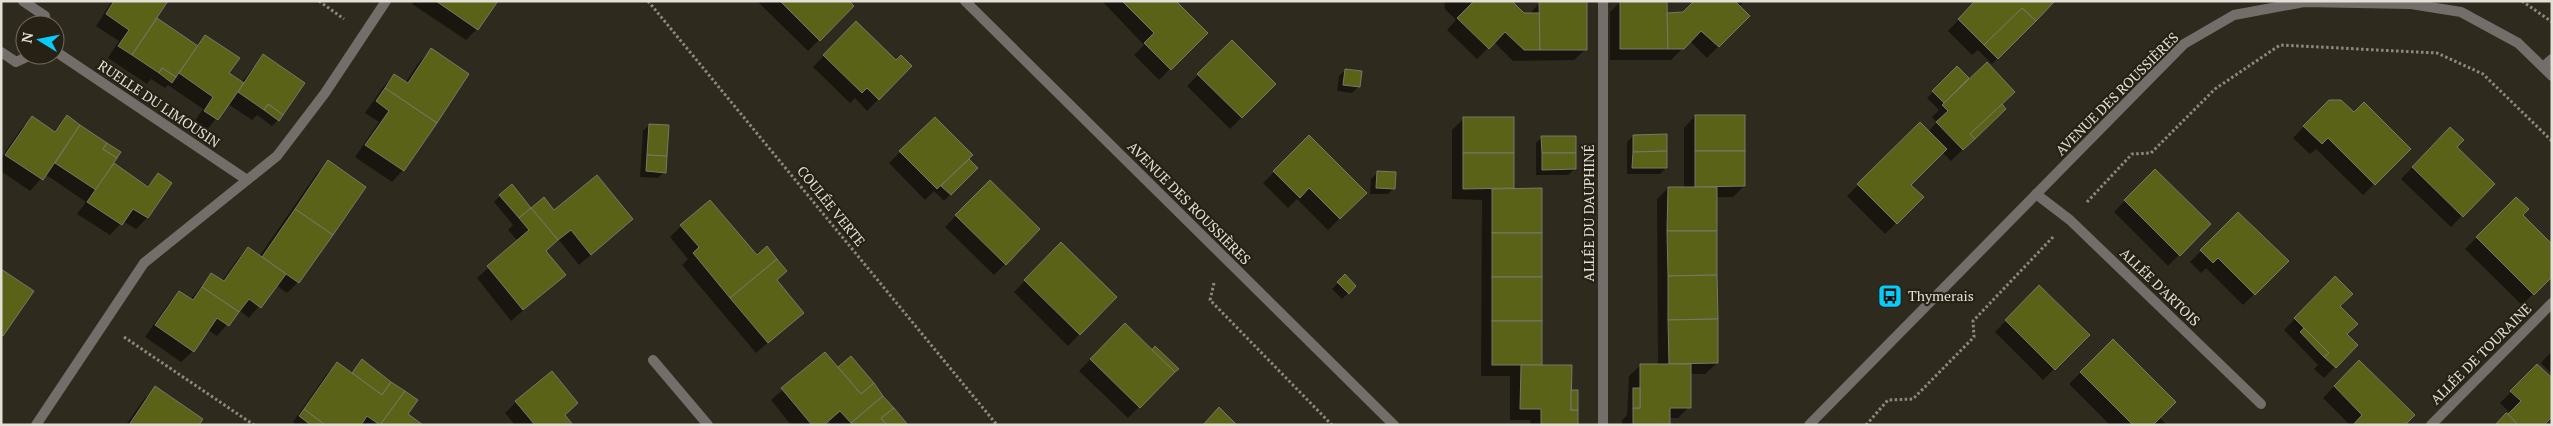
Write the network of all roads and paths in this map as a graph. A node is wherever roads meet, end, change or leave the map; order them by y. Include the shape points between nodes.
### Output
1 (23, 1) edge
2 (319, 1) edge
3 (386, 1) edge
4 (648, 1) edge
5 (965, 1) edge
6 (1603, 1) edge
7 (2522, 1) edge
8 (2362, 2) edge
9 (44, 15) edge
10 (2552, 22) edge
11 (365, 34) junction
12 (1, 52) edge
13 (65, 58) edge
14 (2552, 59) edge
15 (15, 61) edge
16 (2543, 67) junction
17 (2552, 76) edge
18 (2552, 141) edge
19 (247, 180) junction
20 (2036, 194) junction
21 (2070, 220) junction
22 (1220, 254) junction
23 (2552, 303) edge
24 (104, 323) junction
25 (654, 360) dead end
26 (2261, 404) dead end
27 (36, 425) edge
28 (254, 425) edge
29 (708, 425) edge
30 (997, 425) edge
31 (1332, 425) edge
32 (1394, 425) edge
33 (1603, 425) edge
34 (1809, 425) edge
35 (1866, 425) edge
36 (2431, 425) edge

1 - 9 street
2 - 11 path
3 - 11 street
4 - 30 path, COULÉE VERTE
5 - 22 street, AVENUE DES ROUSSIÈRES
6 - 33 street, ALLÉE DU DAUPHINÉ
7 - 10 path
8 - 16 street, AVENUE DES ROUSSIÈRES via 2411,4 2461,12 2518,43
8 - 20 street, AVENUE DES ROUSSIÈRES via 2304,2 2234,15 2184,44
11 - 19 street via 277,156
12 - 15 street
13 - 19 street, RUELLE DU LIMOUSIN
14 - 16 street
16 - 17 street, AVENUE DES ROUSSIÈRES
18 - 21 path via 2483,74 2437,53 2280,45 2215,89 2151,153 2132,154
19 - 24 street via 144,263
20 - 21 street, ALLÉE D'ARTOIS
20 - 34 street, AVENUE DES ROUSSIÈRES
21 - 26 street, ALLÉE D'ARTOIS
21 - 35 path via 1973,321 1974,337 1913,399 1888,400
22 - 31 path via 1210,300
22 - 32 street, AVENUE DES ROUSSIÈRES
23 - 36 street, ALLÉE DE TOURAINE
24 - 27 street
24 - 28 path
25 - 29 street

